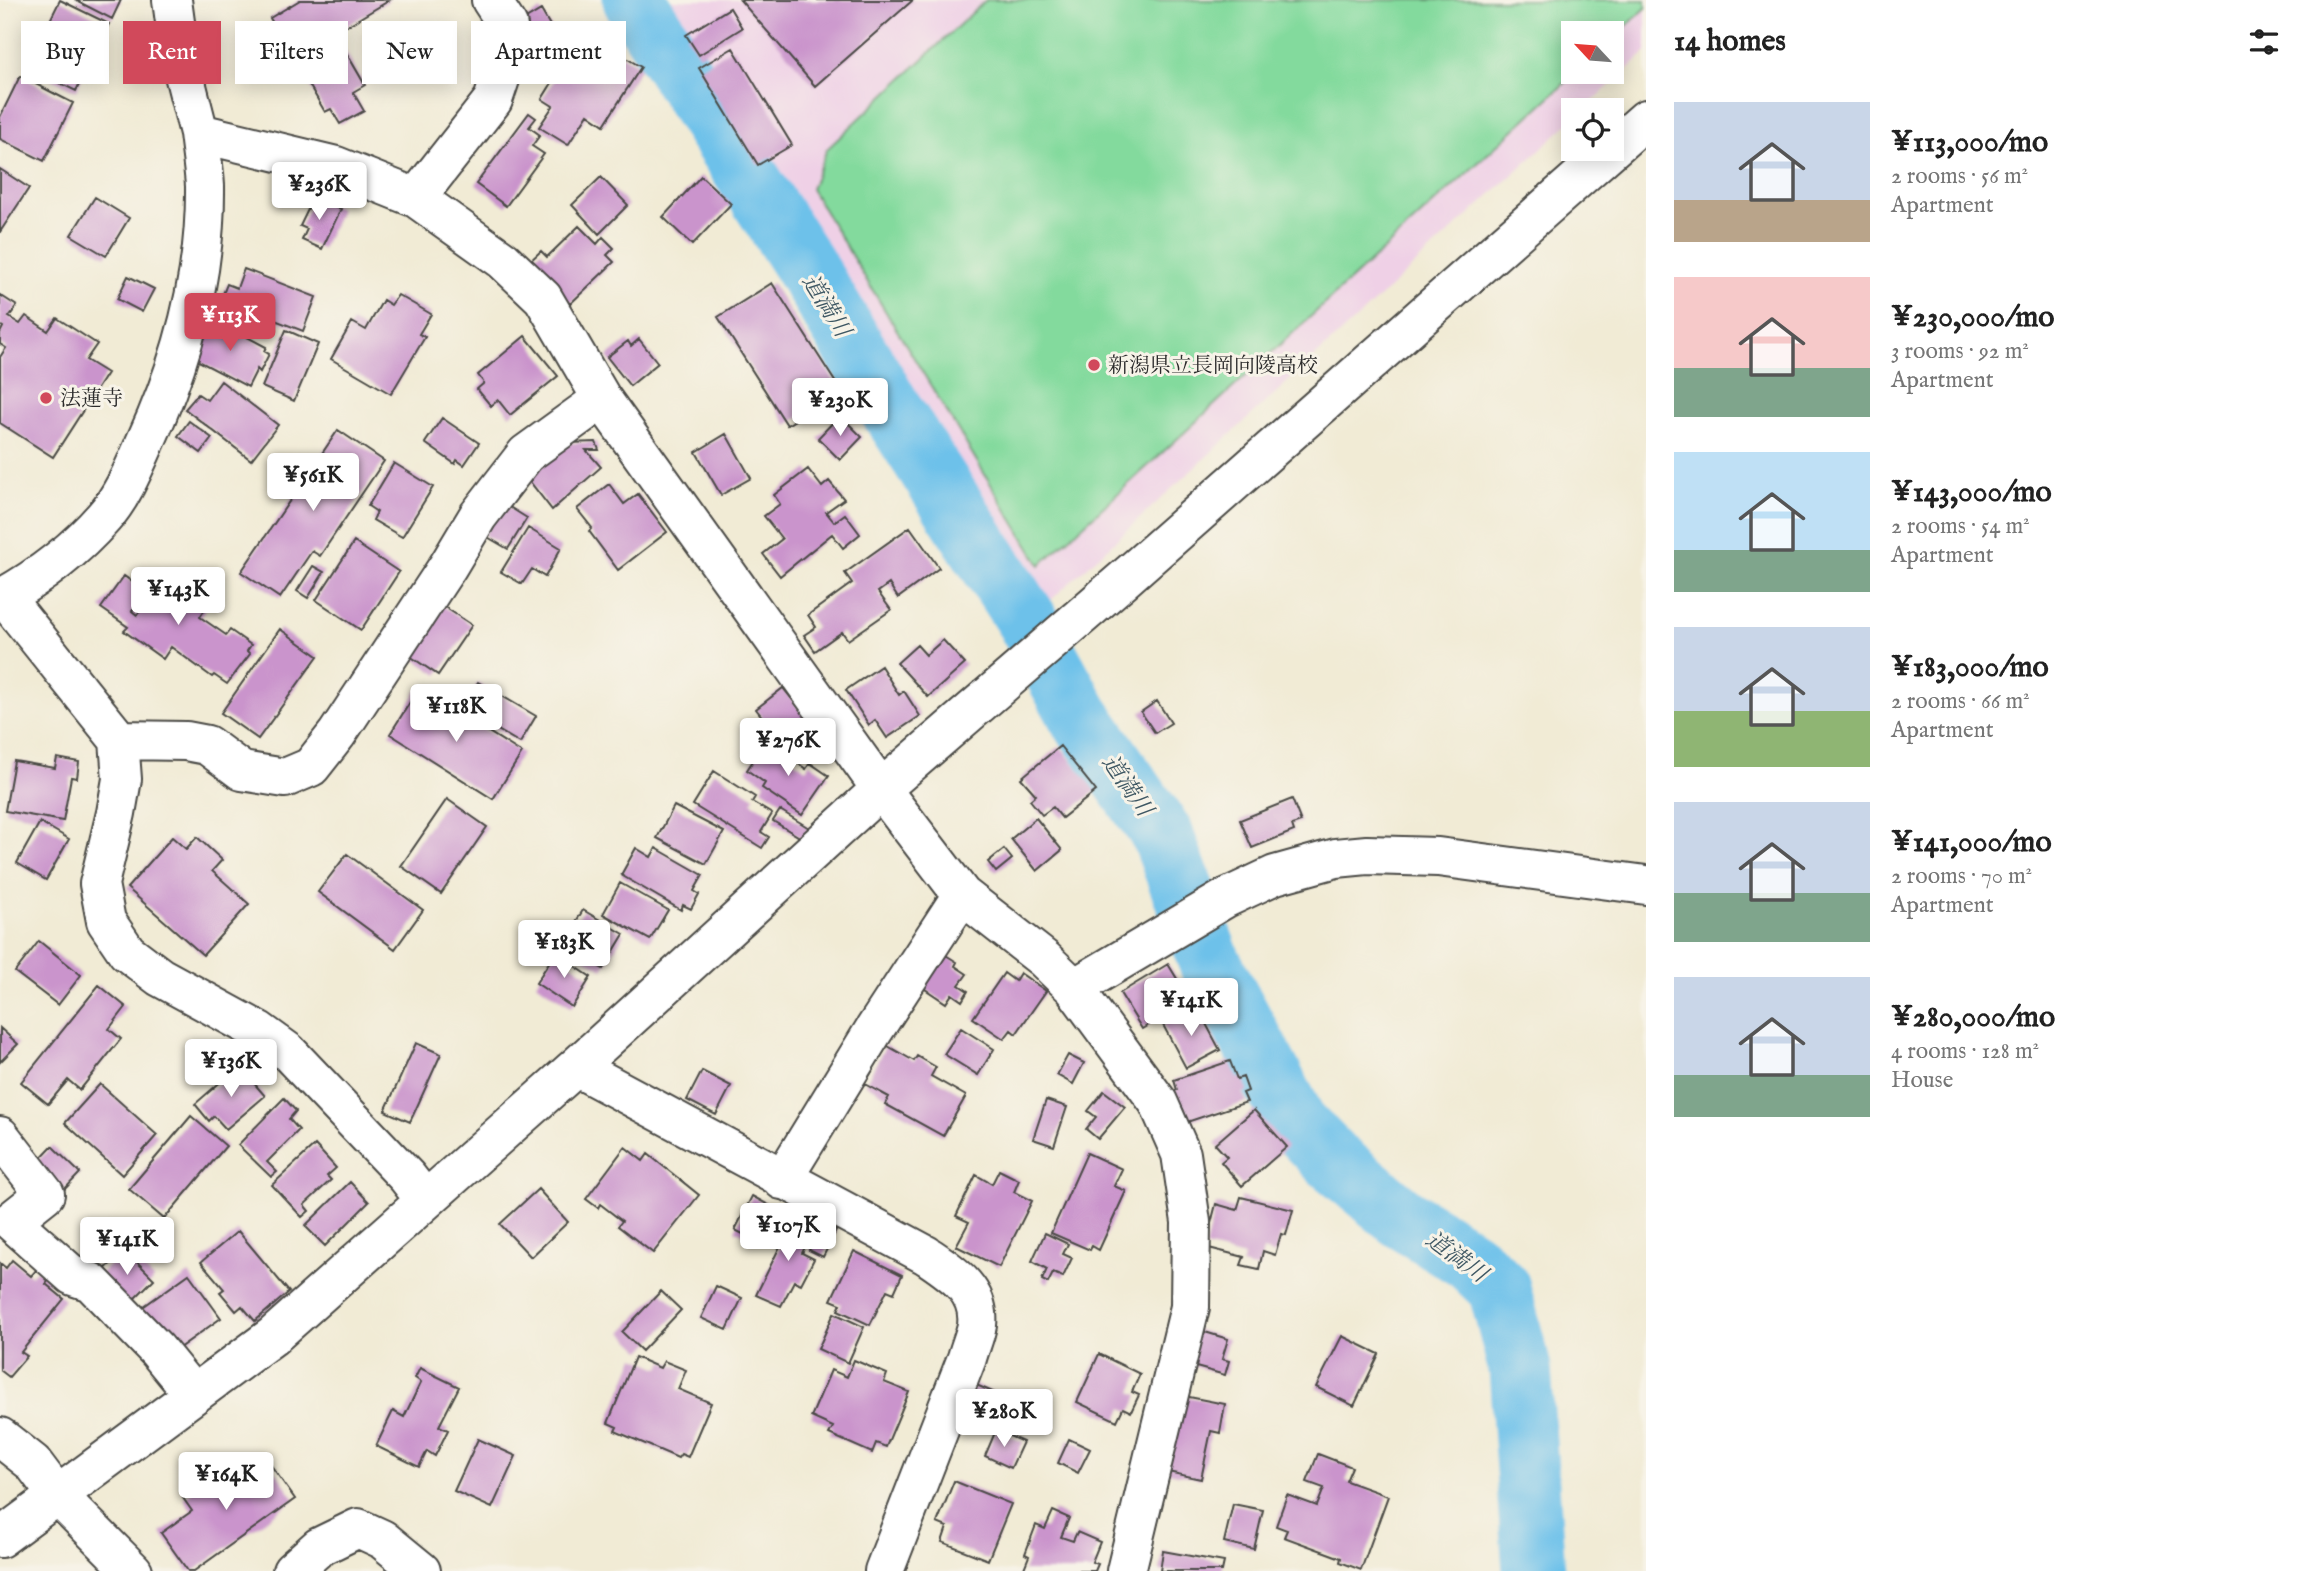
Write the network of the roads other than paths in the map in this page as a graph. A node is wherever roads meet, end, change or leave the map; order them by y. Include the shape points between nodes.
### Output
1 (172, 0) edge
2 (491, 0) edge
3 (1646, 119) edge
4 (199, 134) junction
5 (415, 198) junction
6 (602, 399) junction
7 (2, 598) edge
8 (119, 740) junction
9 (881, 789) junction
10 (1646, 885) edge
11 (962, 895) junction
12 (1074, 988) junction
13 (576, 1067) junction
14 (0, 1136) edge
15 (782, 1180) junction
16 (425, 1200) junction
17 (193, 1394) junction
18 (0, 1437) edge
19 (57, 1495) junction
20 (0, 1538) edge
21 (133, 1571) edge
22 (292, 1571) edge
23 (421, 1571) edge
24 (884, 1571) edge
25 (1126, 1571) edge

1 - 4 street via 180,59
2 - 5 street via 508,26 505,64 493,100
3 - 9 street
4 - 5 street via 336,166
4 - 7 street via 205,186 199,267 159,414 106,516 40,573
5 - 6 street via 503,260 543,298
6 - 8 street via 526,454 478,516 311,767 285,778 243,771 207,745
6 - 9 street
7 - 8 street
8 - 16 street via 122,779 99,884 106,921 127,952 160,977 289,1052
9 - 11 street
9 - 13 street
10 - 12 street via 1438,857 1336,858 1275,875 1226,898
11 - 12 street
11 - 15 street
12 - 25 street via 1158,1102 1181,1154 1191,1222 1190,1307
13 - 15 street
13 - 16 street
14 - 17 street via 45,1194 11,1222 73,1276 91,1282 158,1350
15 - 24 street via 926,1255 957,1276 972,1296 977,1323 967,1358
16 - 17 street via 273,1336
17 - 19 street
18 - 19 street via 33,1463
19 - 20 street
19 - 21 street
22 - 23 street via 319,1548 358,1528 382,1539

